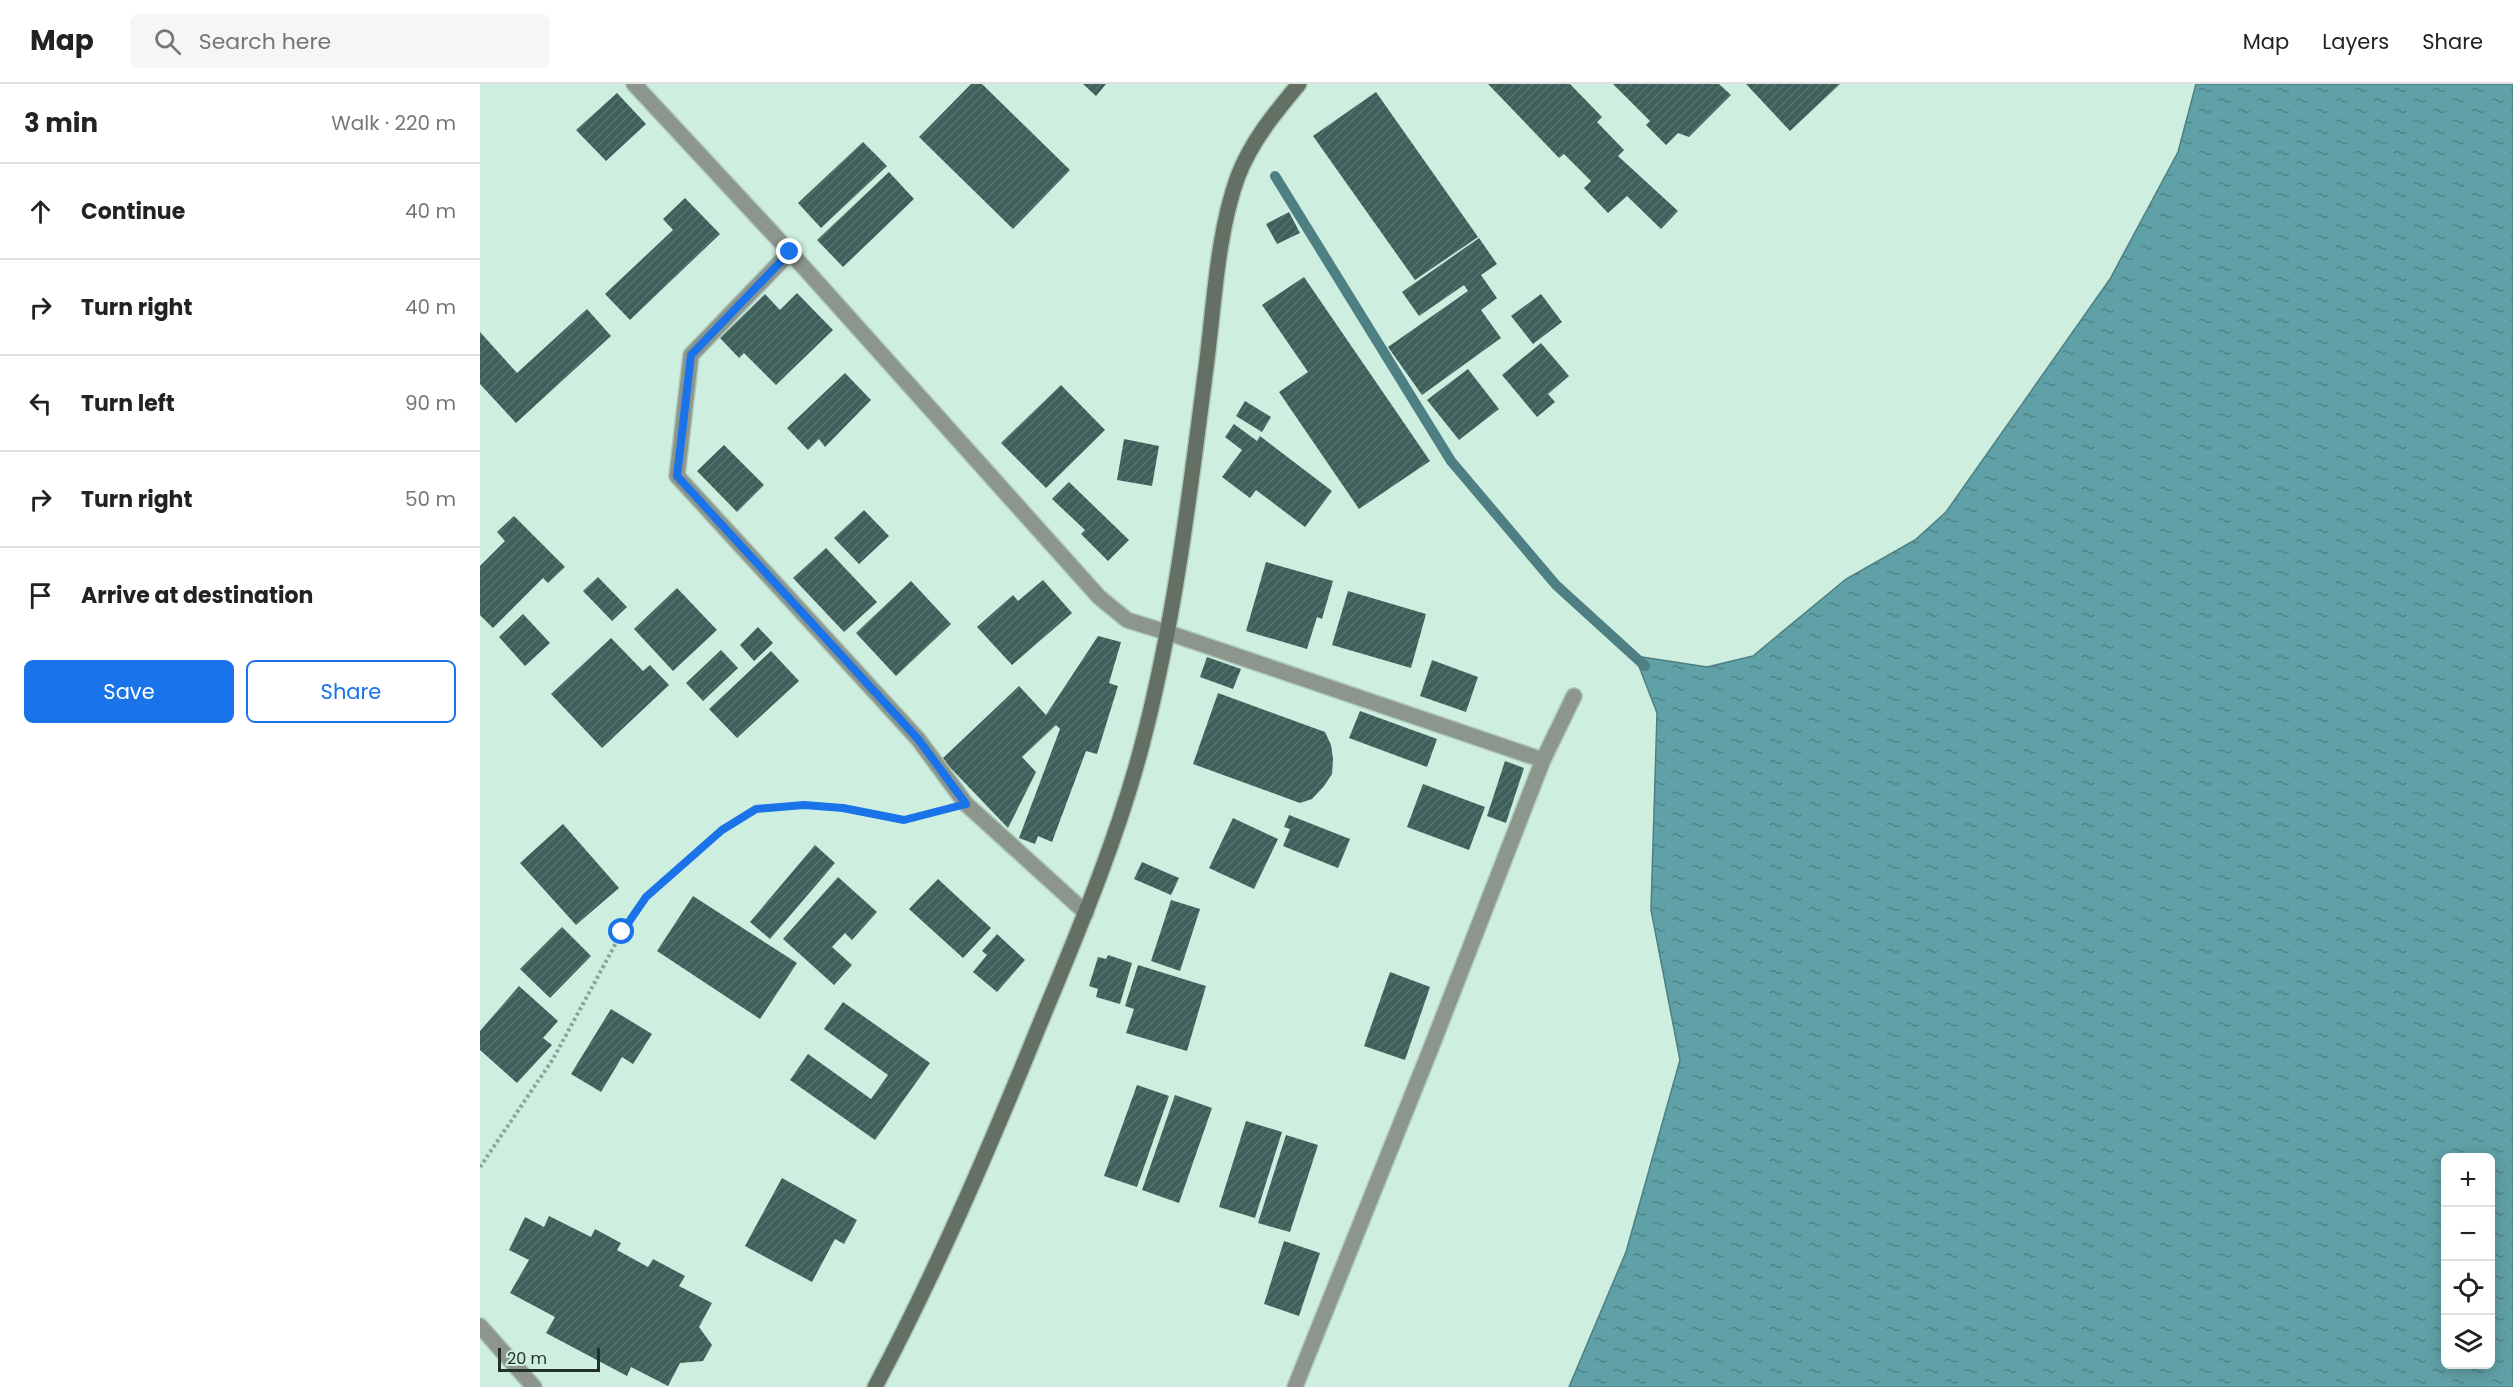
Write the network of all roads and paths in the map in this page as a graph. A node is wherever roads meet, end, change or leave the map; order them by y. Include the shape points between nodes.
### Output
1 (634, 84) edge
2 (1299, 84) edge
3 (790, 252) junction
4 (1169, 633) junction
5 (1574, 696) dead end
6 (1543, 760) junction
7 (966, 804) junction
8 (1086, 913) junction
9 (480, 1167) edge
10 (480, 1326) edge
11 (534, 1387) edge
12 (875, 1387) edge
13 (1295, 1387) edge

1 - 3 street
2 - 4 street via 1253,142 1237,179 1224,232 1191,498
3 - 4 street via 1099,597 1127,620
3 - 7 street via 691,355 677,476 918,739
4 - 6 street
4 - 8 street via 1142,748
5 - 6 street
6 - 13 street
7 - 8 street
7 - 9 path via 904,820 814,805 756,809 722,830 646,897 622,932 553,1059
8 - 12 street via 964,1209
10 - 11 street

